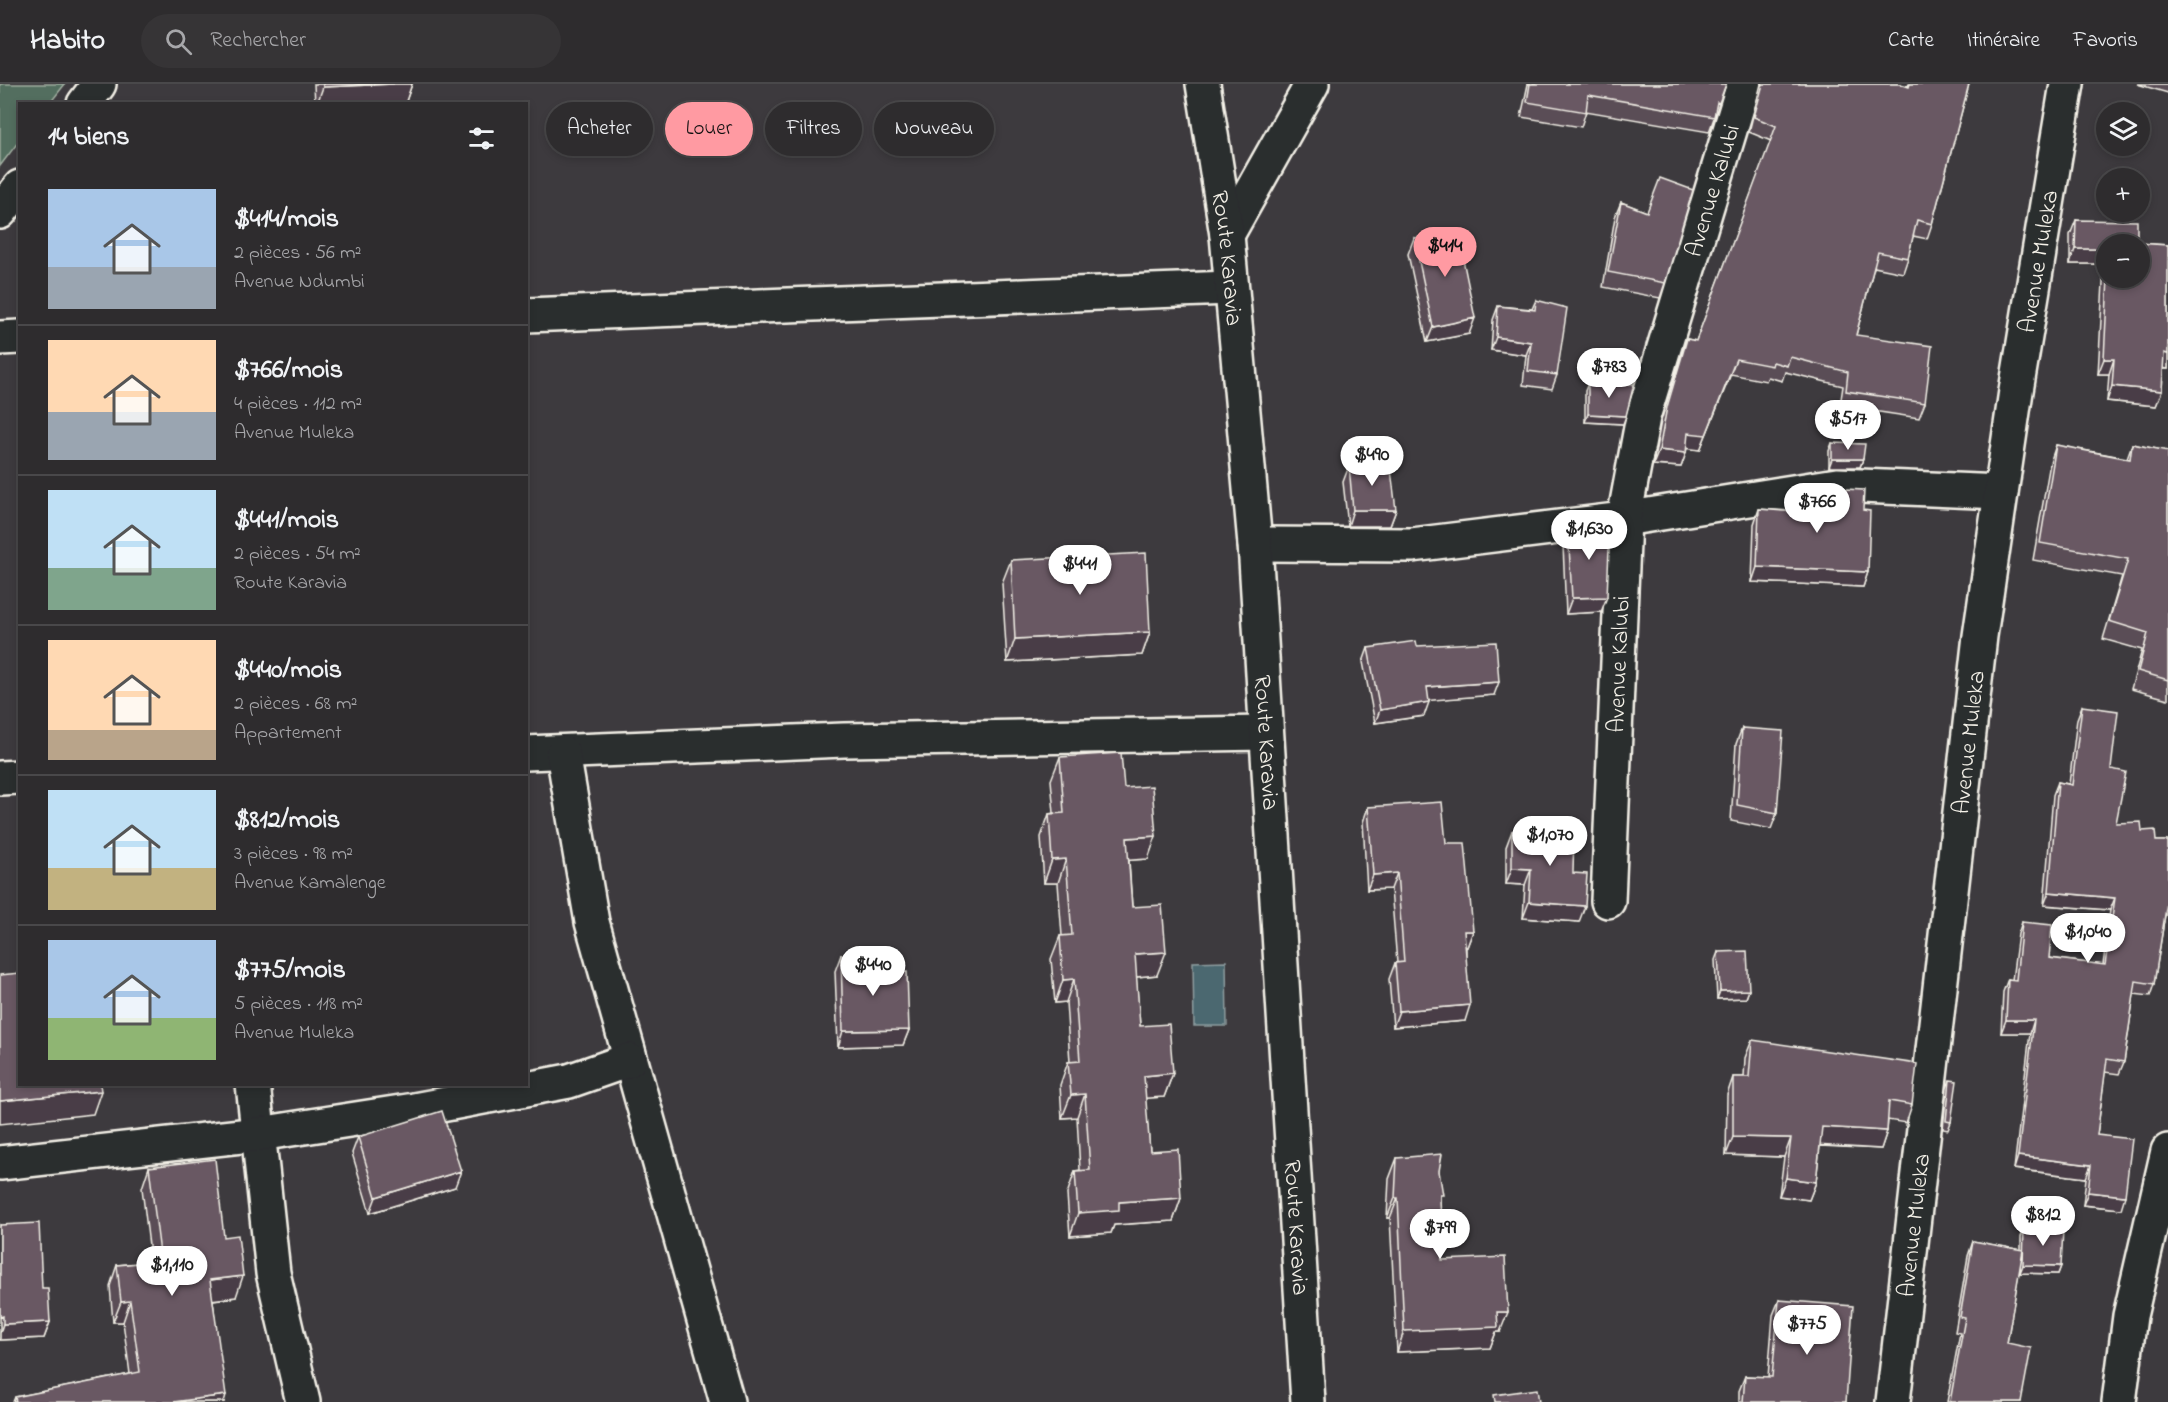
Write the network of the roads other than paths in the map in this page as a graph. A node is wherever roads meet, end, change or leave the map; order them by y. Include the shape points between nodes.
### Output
1 (99, 84) edge
2 (1203, 84) edge
3 (1312, 84) edge
4 (1744, 84) edge
5 (2067, 84) edge
6 (86, 102) edge
7 (18, 190) edge
8 (0, 212) edge
9 (1227, 236) junction
10 (1230, 288) junction
11 (528, 315) edge
12 (18, 337) edge
13 (0, 338) edge
14 (2001, 492) junction
15 (1624, 519) junction
16 (1255, 544) junction
17 (1266, 733) junction
18 (528, 753) edge
19 (563, 753) junction
20 (18, 777) edge
21 (0, 778) edge
22 (1608, 901) dead end
23 (629, 1060) junction
24 (253, 1086) edge
25 (259, 1134) junction
26 (2168, 1151) edge
27 (0, 1163) edge
28 (303, 1402) edge
29 (727, 1402) edge
30 (1308, 1402) edge
31 (1893, 1402) edge
32 (2119, 1402) edge

1 - 6 street
2 - 9 street, Route Karavia
3 - 9 street
4 - 15 street, Avenue Kalubi via 1643,417
5 - 14 street, Avenue Muleka
7 - 8 street
9 - 10 street, Route Karavia
10 - 11 street
10 - 16 street, Route Karavia
12 - 13 street
14 - 15 street via 1837,485
14 - 31 street, Avenue Muleka via 1953,856
15 - 16 street via 1412,545
15 - 22 street, Avenue Kalubi
16 - 17 street, Route Karavia
17 - 19 street via 844,740
17 - 30 street, Route Karavia
18 - 19 street
19 - 23 street via 592,922
20 - 21 street
23 - 25 street via 568,1081
23 - 29 street
24 - 25 street
25 - 27 street
25 - 28 street via 273,1273
26 - 32 street via 2130,1316

